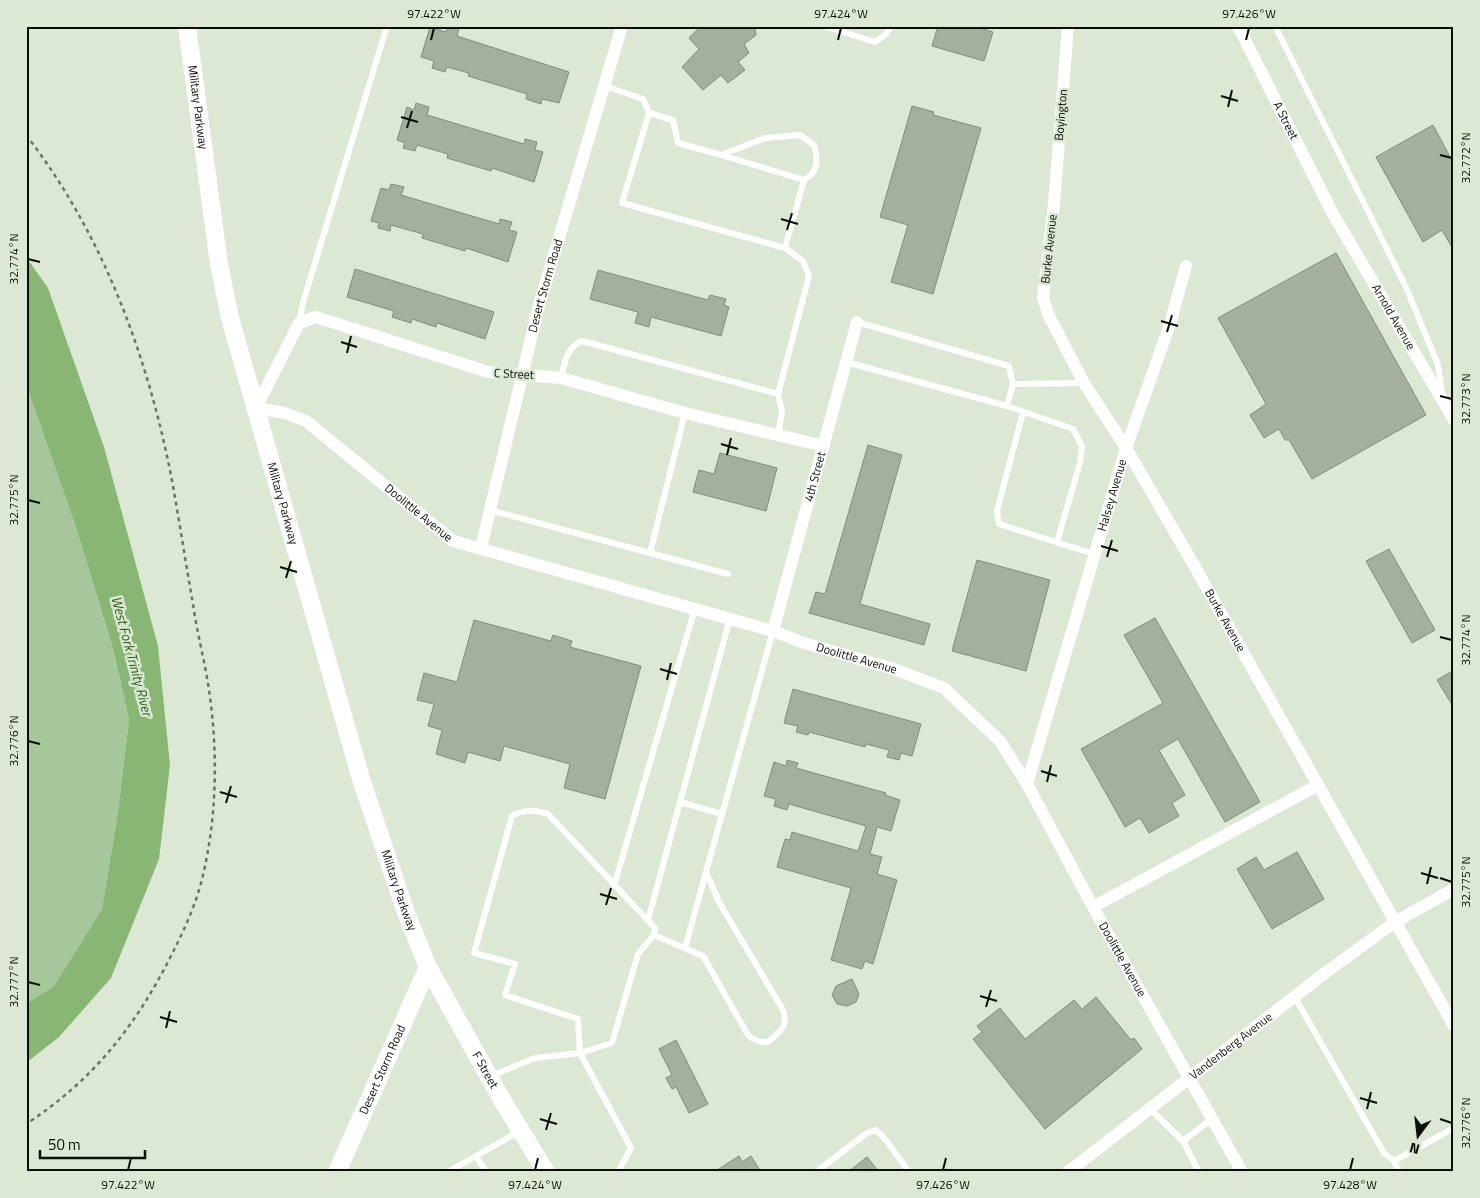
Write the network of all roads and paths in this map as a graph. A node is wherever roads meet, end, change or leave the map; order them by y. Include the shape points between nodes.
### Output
1 (187, 26) edge
2 (387, 26) edge
3 (622, 26) edge
4 (891, 26) edge
5 (1068, 26) edge
6 (1238, 26) edge
7 (1275, 26) edge
8 (827, 27) edge
9 (605, 86) junction
10 (649, 113) junction
11 (26, 135) edge
12 (721, 155) junction
13 (804, 180) junction
14 (1054, 204) joint
15 (1333, 214) joint
16 (785, 248) junction
17 (1186, 266) dead end
18 (857, 322) joint
19 (299, 323) junction
20 (846, 362) junction
21 (521, 373) junction
22 (561, 378) junction
23 (1084, 383) junction
24 (1013, 384) junction
25 (778, 394) junction
26 (1444, 403) junction
27 (1007, 406) junction
28 (256, 408) junction
29 (685, 412) junction
30 (1023, 412) junction
31 (1454, 420) edge
32 (778, 435) junction
33 (824, 446) junction
34 (1126, 448) junction
35 (490, 510) junction
36 (1058, 542) junction
37 (481, 548) junction
38 (650, 553) junction
39 (1094, 554) junction
40 (728, 574) dead end
41 (694, 608) junction
42 (730, 618) junction
43 (773, 631) junction
44 (1027, 784) junction
45 (1318, 784) junction
46 (680, 802) junction
47 (722, 814) junction
48 (706, 872) junction
49 (614, 886) junction
50 (1454, 890) edge
51 (1093, 907) junction
52 (648, 920) junction
53 (1395, 922) junction
54 (654, 935) junction
55 (685, 948) junction
56 (428, 967) junction
57 (1294, 996) junction
58 (1454, 1026) edge
59 (580, 1053) junction
60 (489, 1077) junction
61 (1189, 1078) junction
62 (1150, 1109) junction
63 (1213, 1118) junction
64 (26, 1124) edge
65 (1454, 1128) edge
66 (521, 1131) junction
67 (1183, 1141) junction
68 (476, 1156) junction
69 (1394, 1161) junction
70 (337, 1172) edge
71 (448, 1172) edge
72 (486, 1172) edge
73 (546, 1172) edge
74 (618, 1172) edge
75 (816, 1172) edge
76 (910, 1172) edge
77 (1068, 1172) edge
78 (1199, 1172) edge
79 (1242, 1172) edge
80 (1399, 1172) edge

1 - 28 street, Military Parkway via 219,264 230,318
2 - 19 lane
3 - 9 street, Desert Storm Road
4 - 8 lane via 875,42
5 - 14 street, Boyington
6 - 15 street, A Street
7 - 26 lane via 1406,287 1438,365
9 - 10 lane via 643,100
9 - 21 street, Desert Storm Road
10 - 12 lane via 673,120 678,143
10 - 16 lane via 622,203
11 - 64 path via 66,194 96,248 126,316 155,409 173,484 209,692 214,733 214,792 202,879 193,908 155,989 107,1057 83,1081
12 - 13 lane
12 - 13 lane via 765,138 800,135 814,145 817,162 810,177
13 - 16 lane
14 - 23 street, Burke Avenue via 1044,305
15 - 26 street, Arnold Avenue
16 - 25 lane via 803,260 809,276
17 - 34 street, Halsey Avenue via 1170,324
18 - 20 street, 4th Street
18 - 24 lane via 1009,366
19 - 21 street, C Street via 316,317 488,372
19 - 28 street
20 - 27 lane
20 - 33 street, 4th Street
21 - 22 street, C Street
21 - 35 street, Desert Storm Road
22 - 25 lane via 569,351 582,341
22 - 29 street, C Street
23 - 24 lane
23 - 34 street, Burke Avenue
24 - 27 lane
25 - 32 lane via 782,410
26 - 31 street, Arnold Avenue
27 - 30 lane
28 - 37 street, Doolittle Avenue via 306,421 453,541
28 - 56 street, Military Parkway via 361,779 405,910
29 - 32 street, C Street
29 - 38 lane
30 - 36 lane via 1073,429 1082,446
30 - 36 lane via 997,512 999,524
32 - 33 street, C Street
33 - 43 street, 4th Street
34 - 39 street, Halsey Avenue
34 - 45 street, Burke Avenue
35 - 37 street, Desert Storm Road
35 - 38 lane
36 - 39 lane
37 - 41 street, Doolittle Avenue
38 - 40 lane
39 - 44 street, Halsey Avenue
41 - 42 street, Doolittle Avenue
41 - 49 lane
42 - 43 street, Doolittle Avenue
42 - 46 lane
43 - 44 street, Doolittle Avenue via 944,688 1000,741
43 - 47 lane
44 - 51 street, Doolittle Avenue
45 - 51 street
45 - 53 street, Burke Avenue
46 - 47 lane
46 - 52 lane
47 - 48 lane
48 - 55 lane
48 - 55 lane via 719,902 783,1010 787,1020 784,1028 768,1042 757,1042 748,1035 703,956
49 - 52 lane
49 - 59 lane via 548,814 528,810 519,812 512,816 474,953 514,964 505,996 578,1019
50 - 53 street, Vandenberg Avenue
51 - 61 street, Doolittle Avenue
52 - 54 lane via 655,928
53 - 57 street, Vandenberg Avenue
53 - 58 street, Burke Avenue
54 - 55 lane
54 - 59 lane via 638,954 612,1043
56 - 60 street, F Street
56 - 70 street, Desert Storm Road
57 - 61 street, Vandenberg Avenue
57 - 69 lane via 1384,1153
59 - 60 lane via 535,1058
59 - 74 lane via 631,1148
60 - 66 street, F Street
61 - 62 street, Vandenberg Avenue
61 - 63 street, Doolittle Avenue
62 - 67 lane
62 - 77 street, Vandenberg Avenue
63 - 67 lane
63 - 79 street, Doolittle Avenue
65 - 69 lane
66 - 68 lane
66 - 73 street, F Street
67 - 78 lane
68 - 71 lane
68 - 72 lane
69 - 80 lane
75 - 76 lane via 867,1133 876,1130

